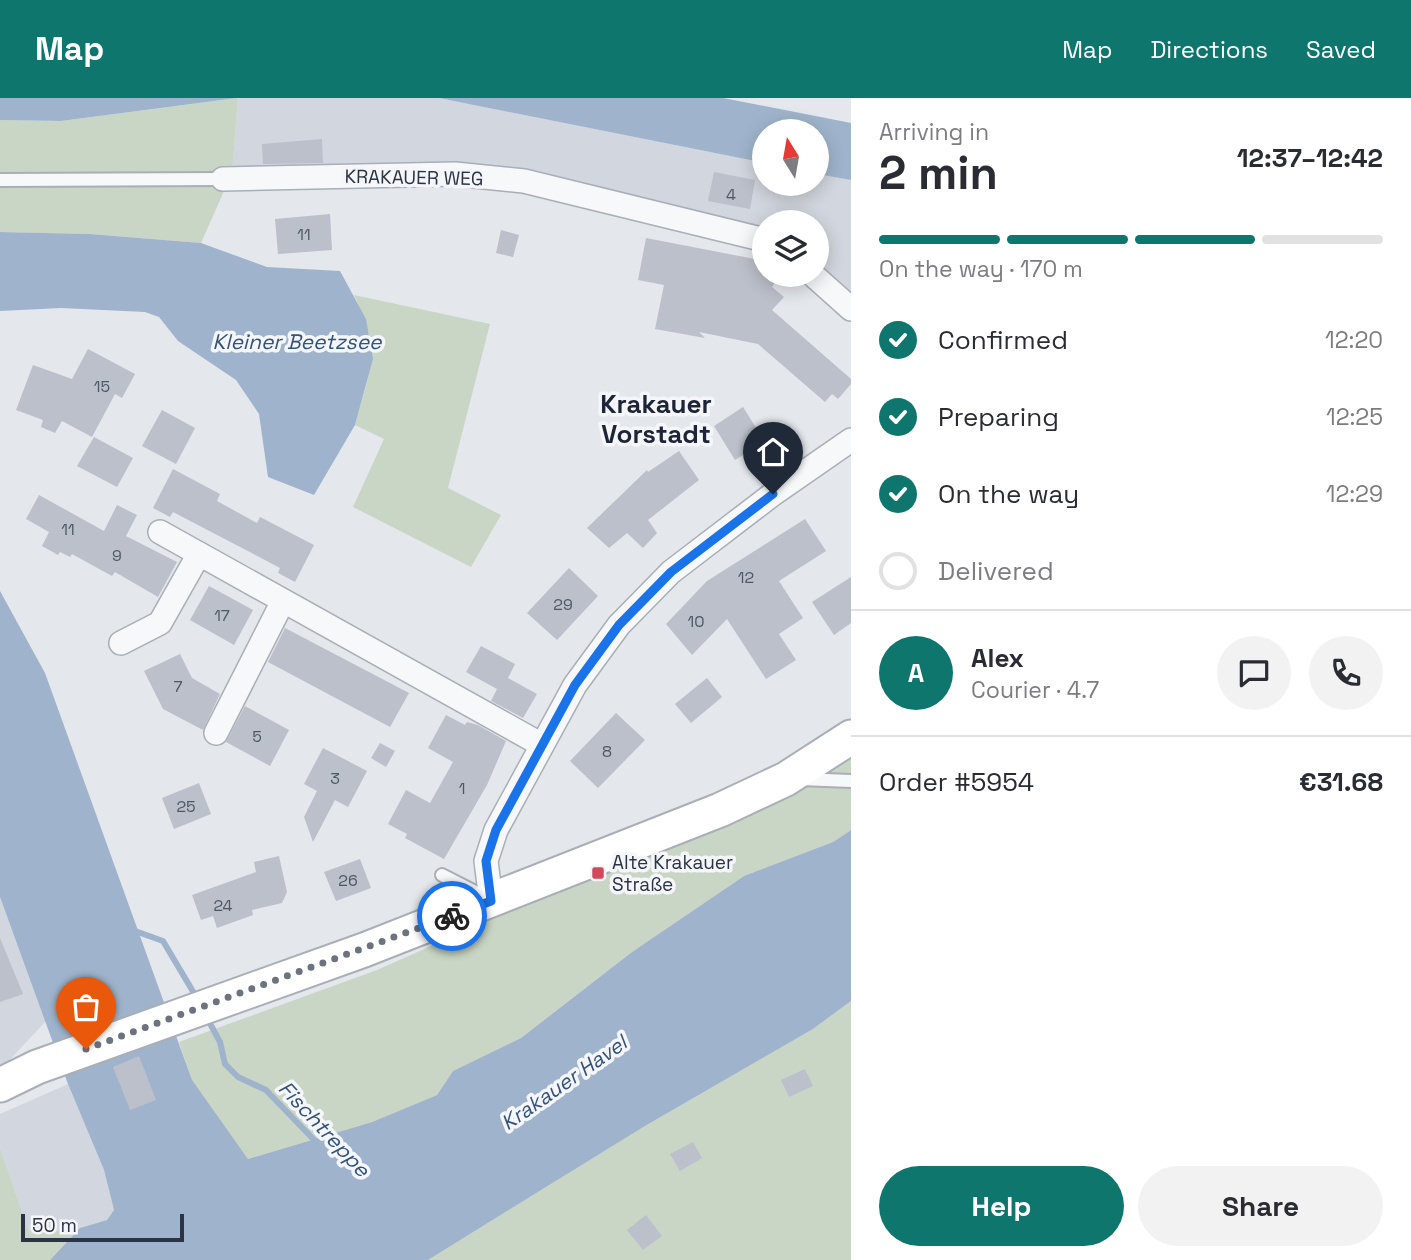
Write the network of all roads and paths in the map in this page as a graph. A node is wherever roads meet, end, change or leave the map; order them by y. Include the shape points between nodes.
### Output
1 (223, 178) joint
2 (0, 180) edge
3 (752, 237) edge
4 (826, 287) edge
5 (851, 309) edge
6 (851, 440) edge
7 (159, 532) dead end
8 (199, 554) junction
9 (283, 601) junction
10 (121, 643) dead end
11 (216, 733) dead end
12 (851, 737) edge
13 (542, 745) junction
14 (786, 779) junction
15 (851, 782) edge
16 (442, 875) dead end
17 (491, 901) junction
18 (0, 1085) edge

1 - 2 lane
1 - 3 street, KRAKAUER WEG via 455,174 524,181
4 - 5 street
6 - 13 street via 671,572 619,625 575,685
7 - 8 street
8 - 9 street
8 - 10 street via 160,623
9 - 11 street
9 - 13 street
12 - 14 main road
13 - 17 street via 496,830 486,861
14 - 15 lane
14 - 17 main road
16 - 17 lane
17 - 18 main road via 37,1067

